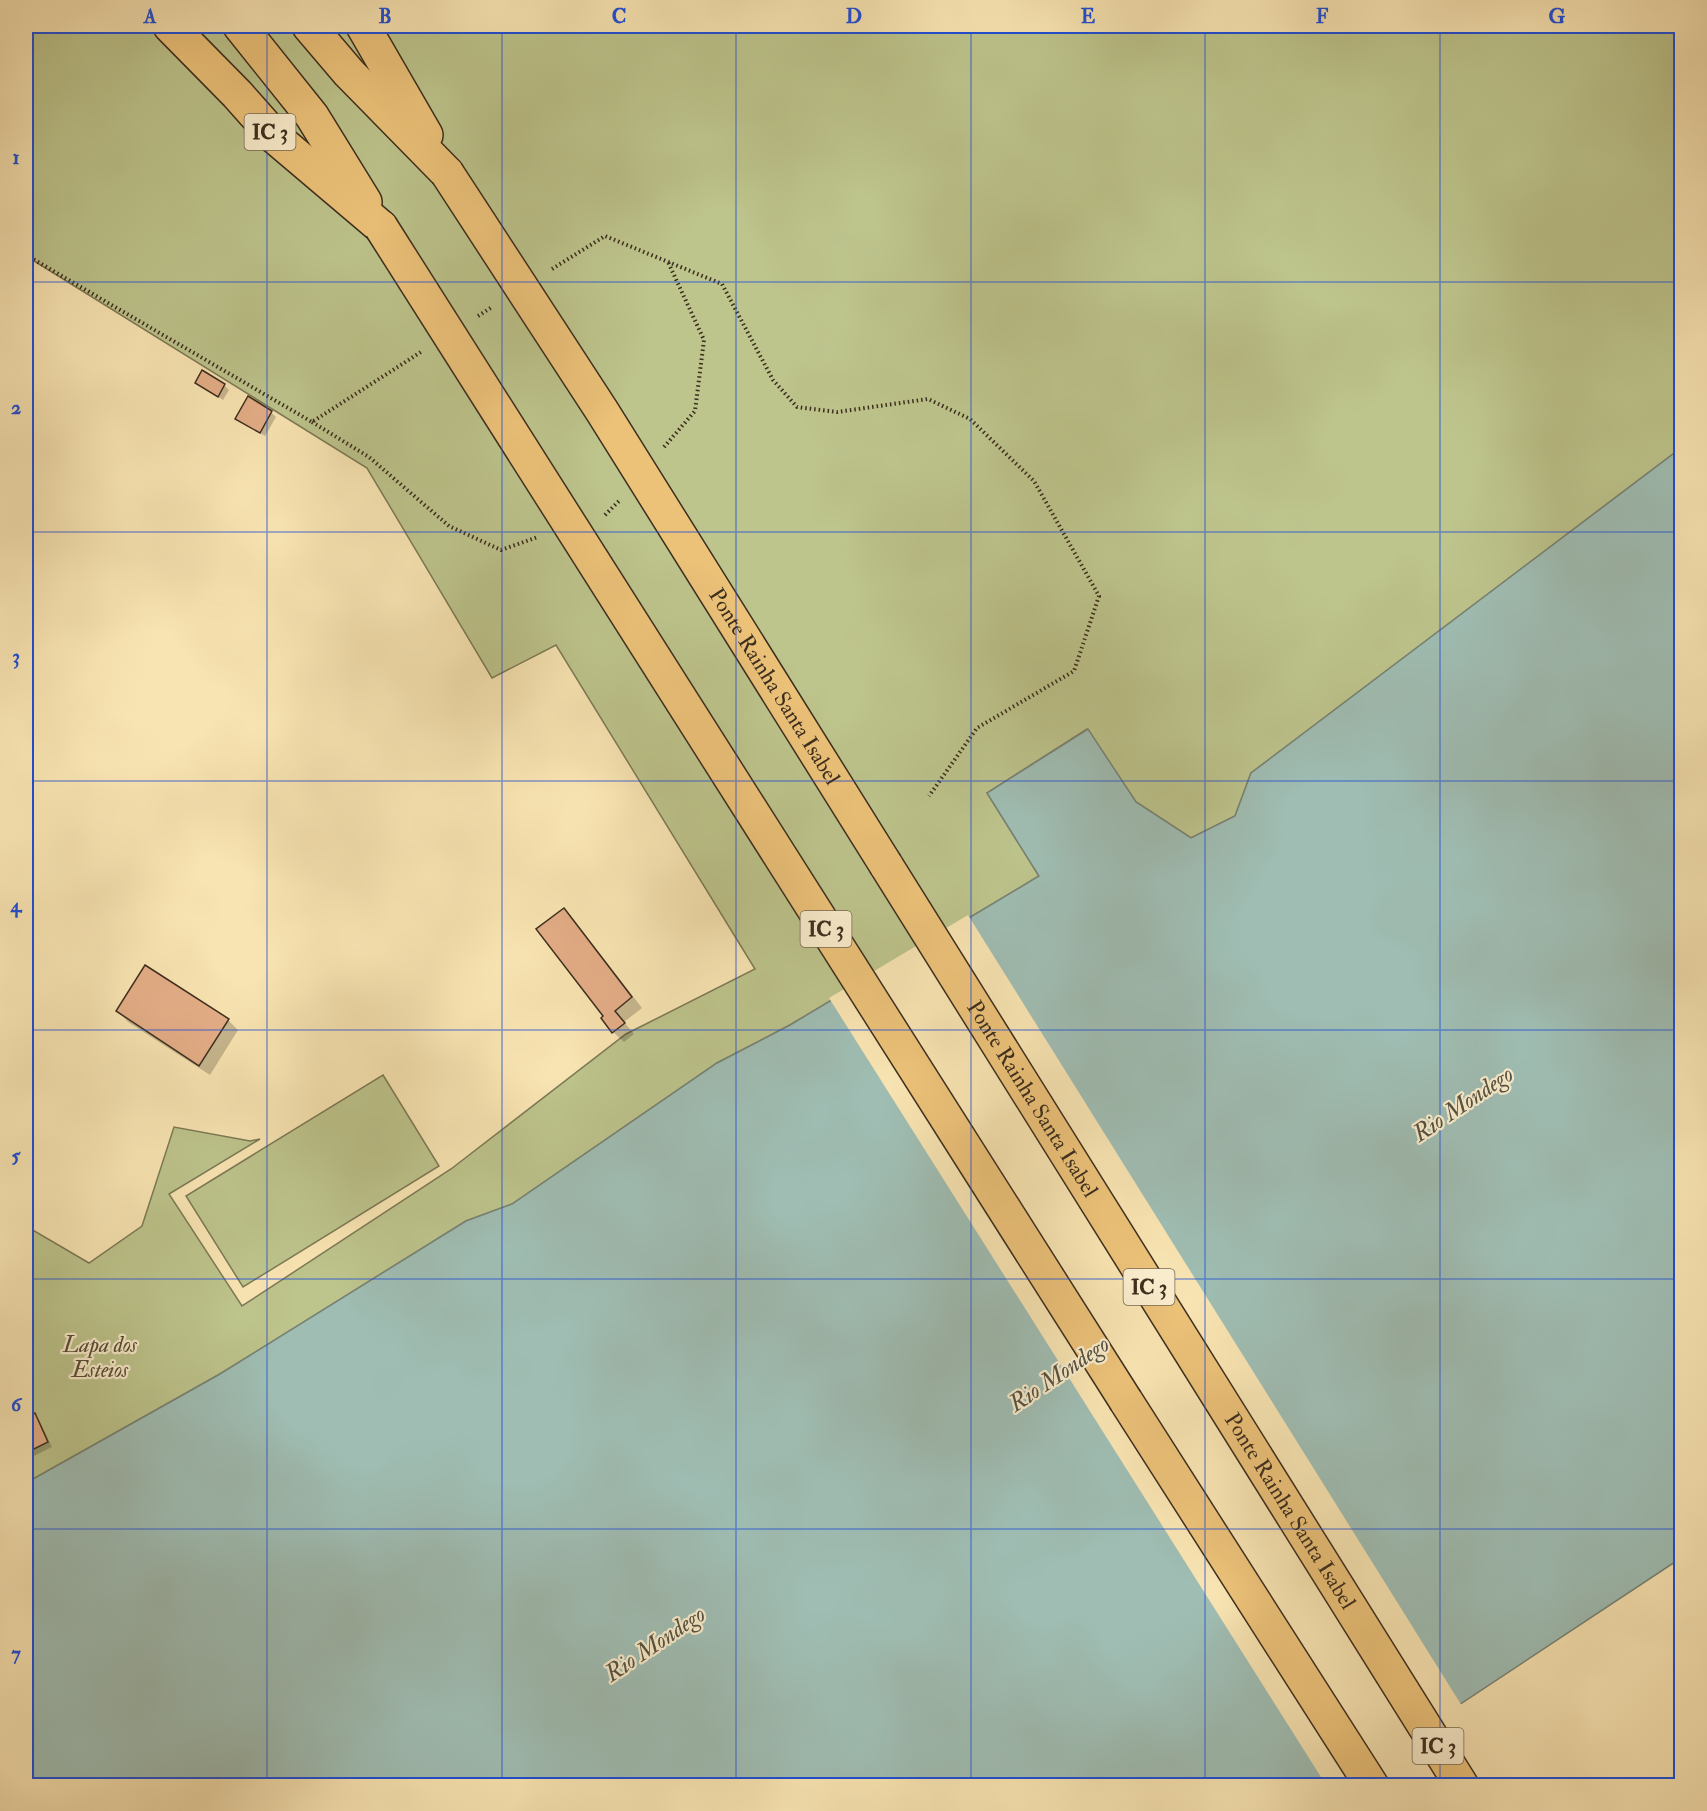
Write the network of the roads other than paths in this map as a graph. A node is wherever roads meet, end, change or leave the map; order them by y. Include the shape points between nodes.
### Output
1 (170, 26) edge
2 (240, 26) edge
3 (309, 26) edge
4 (363, 26) edge
5 (447, 173) junction
6 (381, 227) junction
7 (1372, 1785) edge
8 (1462, 1785) edge

1 - 6 highway, IC 3 via 276,138
2 - 6 highway, IC 3 via 312,116
3 - 5 highway, IC 3 via 349,73
4 - 5 highway, IC 3
5 - 8 highway, Ponte Rainha Santa Isabel / IC 3, bridge via 602,411
6 - 7 highway, IC 3, bridge

